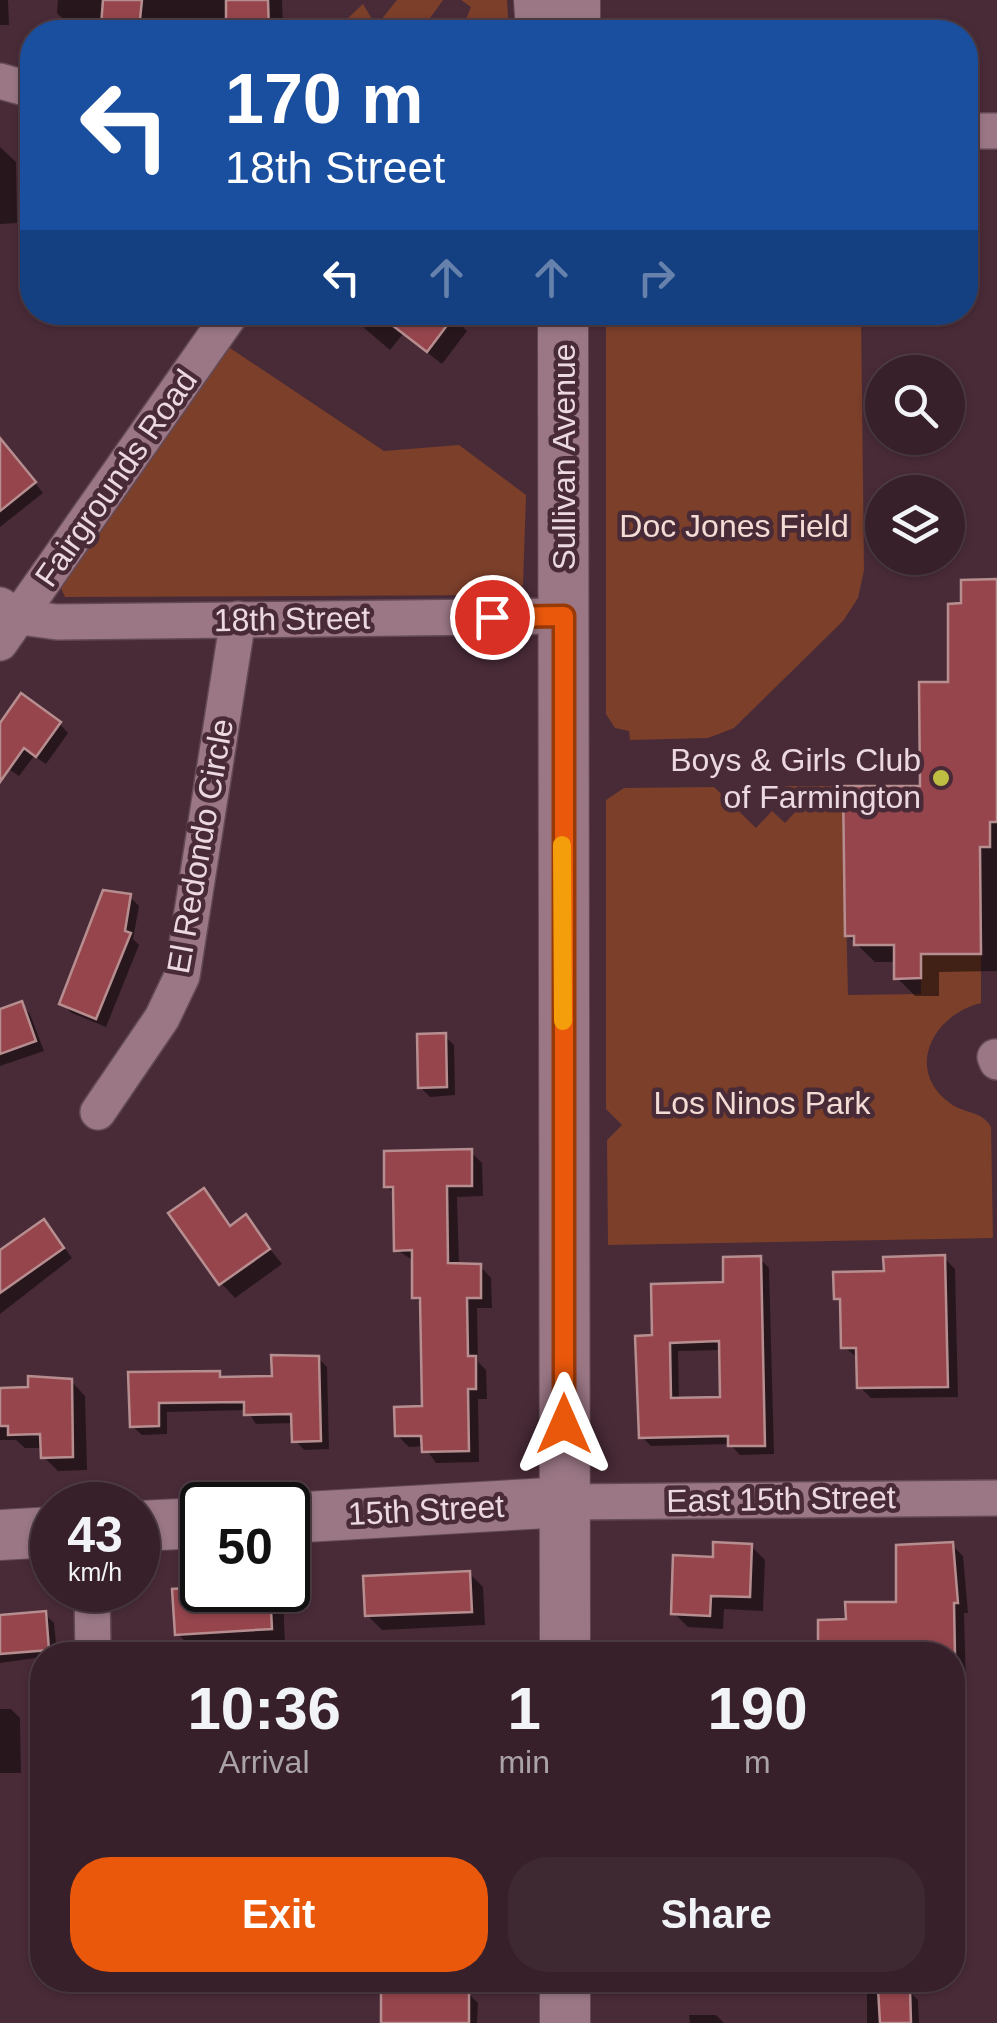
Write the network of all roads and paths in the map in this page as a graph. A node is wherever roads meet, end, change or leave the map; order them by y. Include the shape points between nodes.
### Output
1 (223, 325) edge
2 (563, 325) edge
3 (564, 616) junction
4 (238, 619) junction
5 (6, 622) edge
6 (98, 1112) dead end
7 (997, 1498) edge
8 (564, 1502) junction
9 (310, 1517) edge
10 (30, 1534) edge
11 (0, 1536) edge
12 (92, 1612) edge
13 (93, 1642) edge
14 (565, 1642) edge
15 (565, 1992) edge
16 (565, 2023) edge

1 - 5 street, Fairgrounds Road
2 - 3 main road, Sullivan Avenue
3 - 4 street, 18th Street
3 - 8 main road, Sullivan Avenue
4 - 5 street, 18th Street
4 - 6 street, El Redondo Circle via 182,976 162,1018
7 - 8 street, East 15th Street
8 - 9 main road, 15th Street
8 - 14 main road, Sullivan Avenue
10 - 11 main road
12 - 13 street
15 - 16 main road

